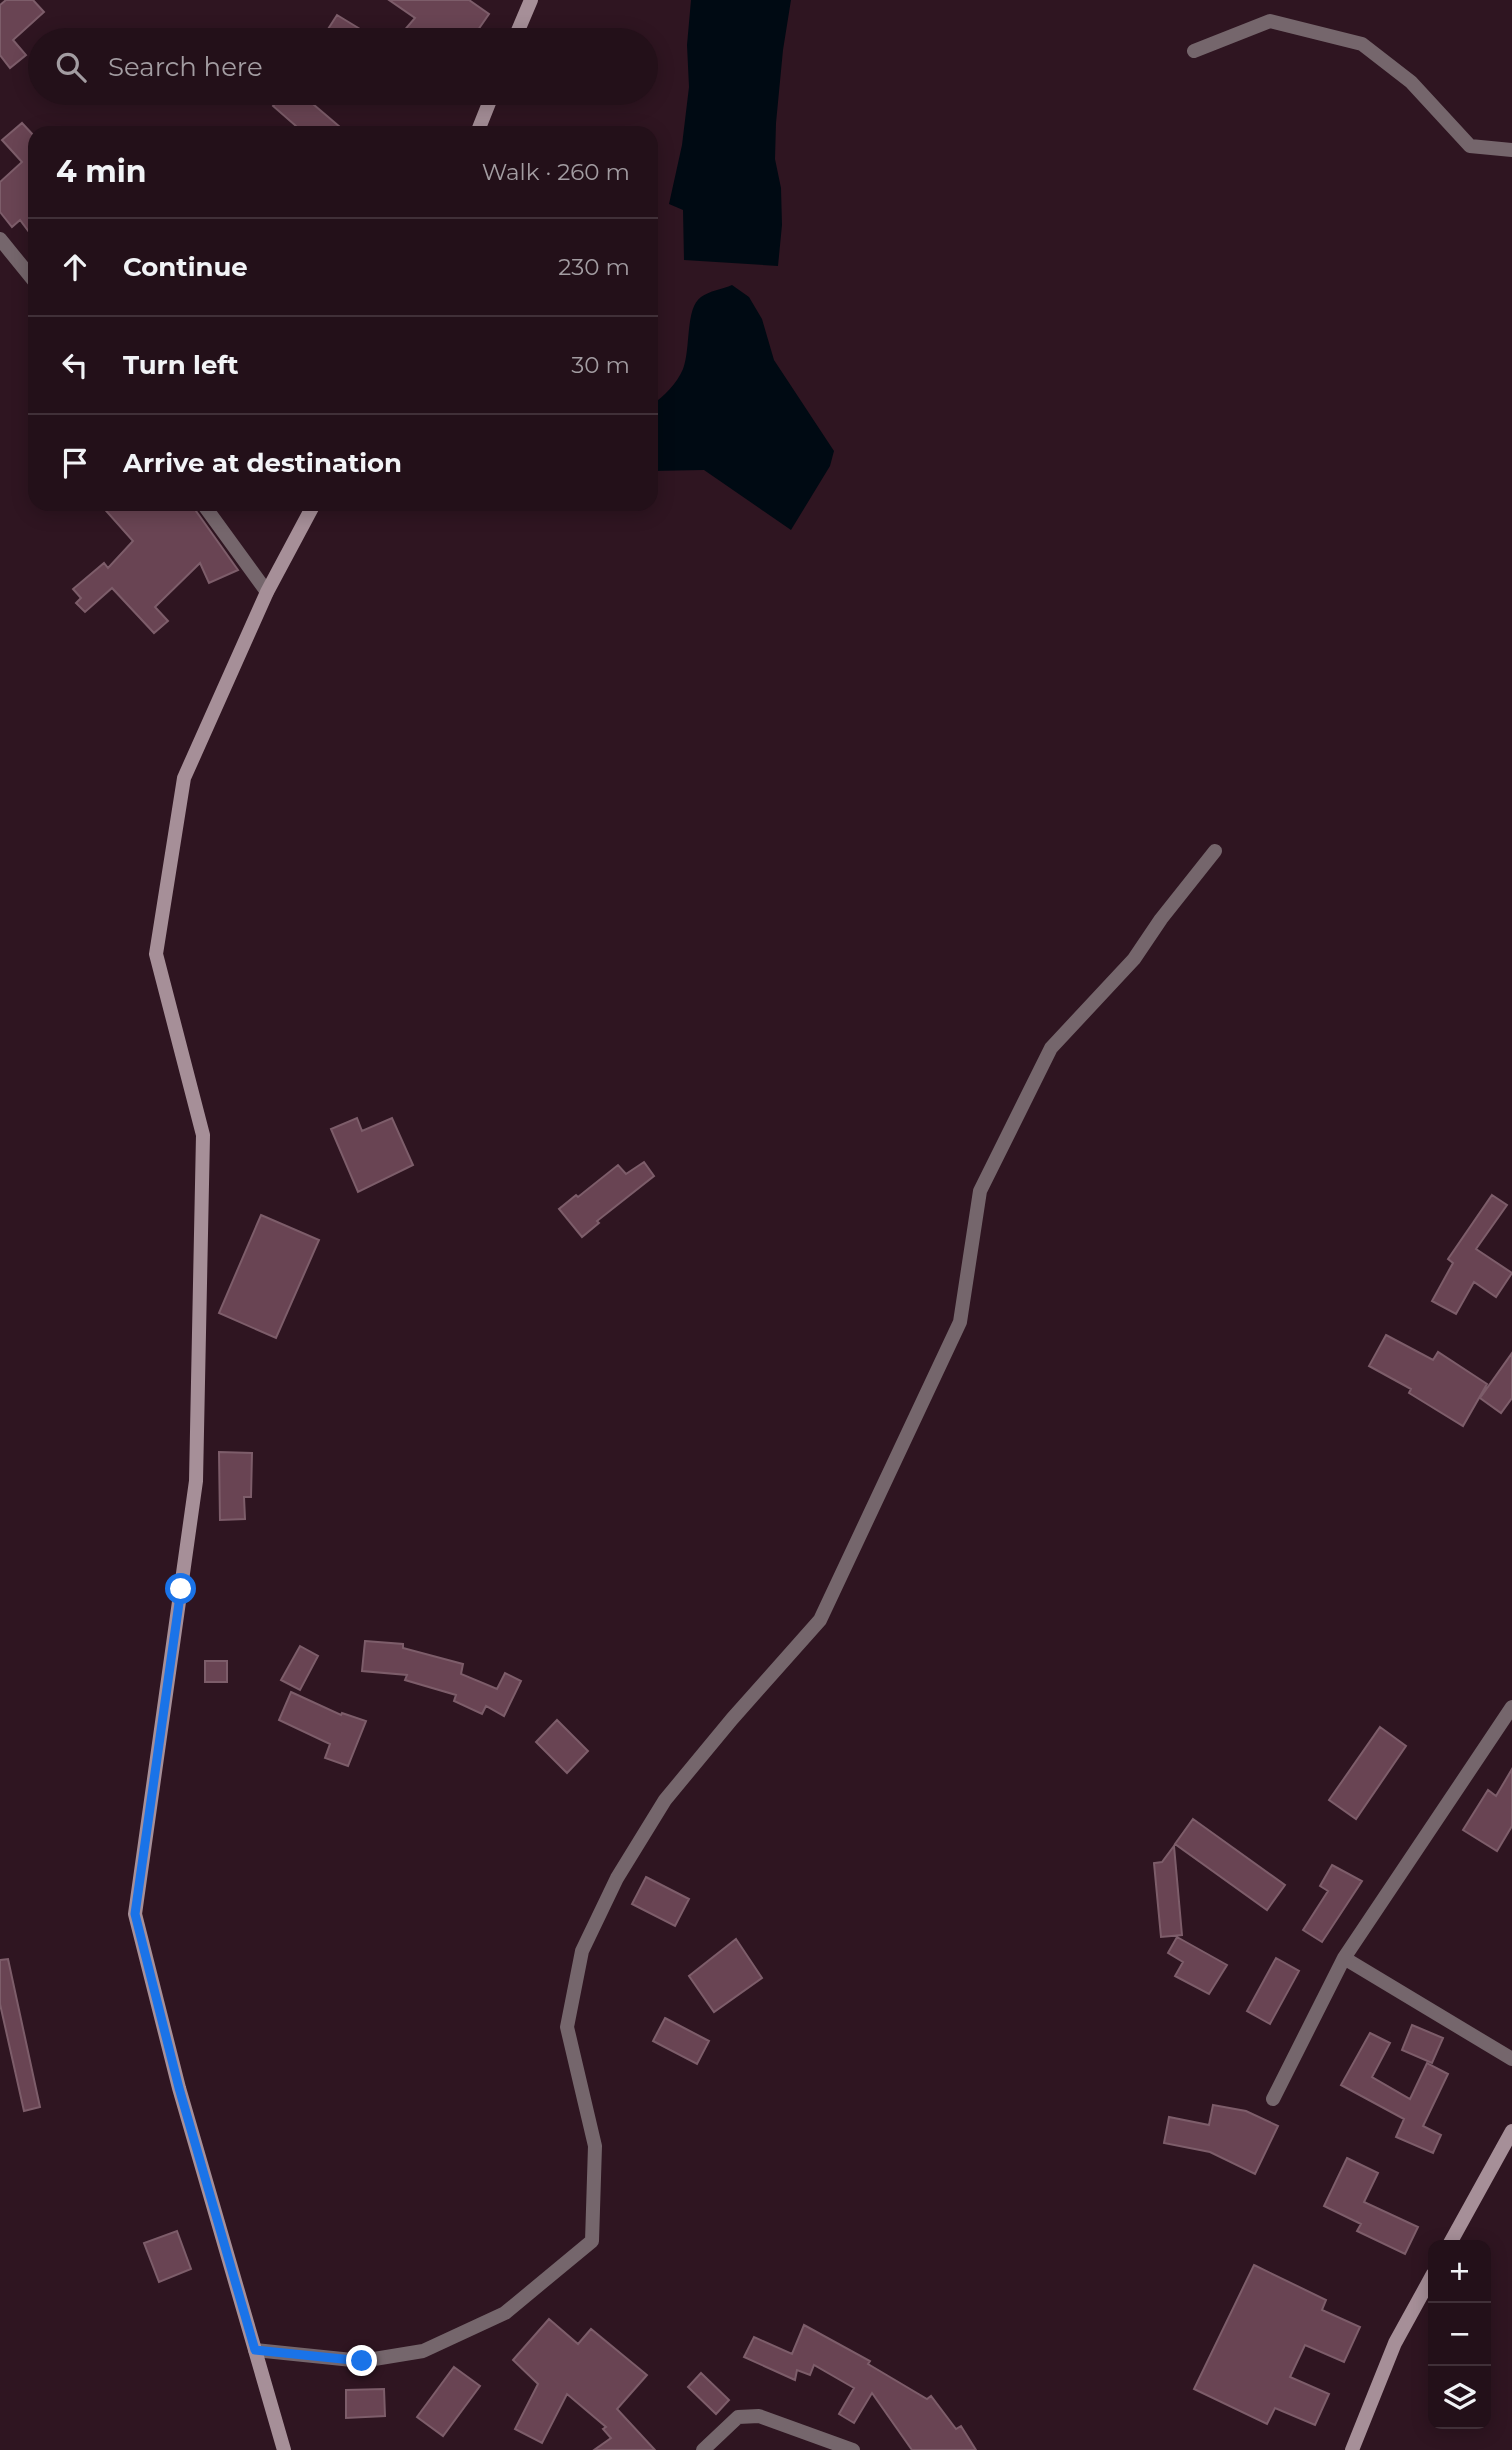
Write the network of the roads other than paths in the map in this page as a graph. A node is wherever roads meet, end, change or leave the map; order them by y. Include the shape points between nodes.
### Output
1 (531, 0) edge
2 (519, 28) edge
3 (1194, 51) dead end
4 (488, 105) edge
5 (480, 126) edge
6 (1512, 150) edge
7 (0, 239) edge
8 (28, 273) edge
9 (208, 511) edge
10 (310, 511) edge
11 (267, 592) junction
12 (1215, 851) dead end
13 (1512, 1707) edge
14 (1344, 1958) junction
15 (1512, 2059) edge
16 (1273, 2099) dead end
17 (1512, 2131) edge
18 (1452, 2240) edge
19 (1428, 2283) edge
20 (255, 2350) junction
21 (284, 2450) edge
22 (703, 2450) edge
23 (853, 2450) edge
24 (1352, 2450) edge

1 - 2 main road
3 - 6 street via 1270,21 1362,44 1411,82 1470,146
4 - 5 main road
7 - 8 street
9 - 11 street
10 - 11 main road
11 - 20 main road via 184,778 156,954 203,1135 196,1481 135,1914 179,2088
12 - 20 street via 1134,959 1051,1048 980,1191 960,1322 820,1620 665,1800 617,1878 582,1951 567,2027 595,2146 592,2241 505,2312 423,2351 362,2361
13 - 14 street
14 - 15 street
14 - 16 street
17 - 18 main road
19 - 24 main road via 1395,2343
20 - 21 main road
22 - 23 street via 738,2417 759,2416

